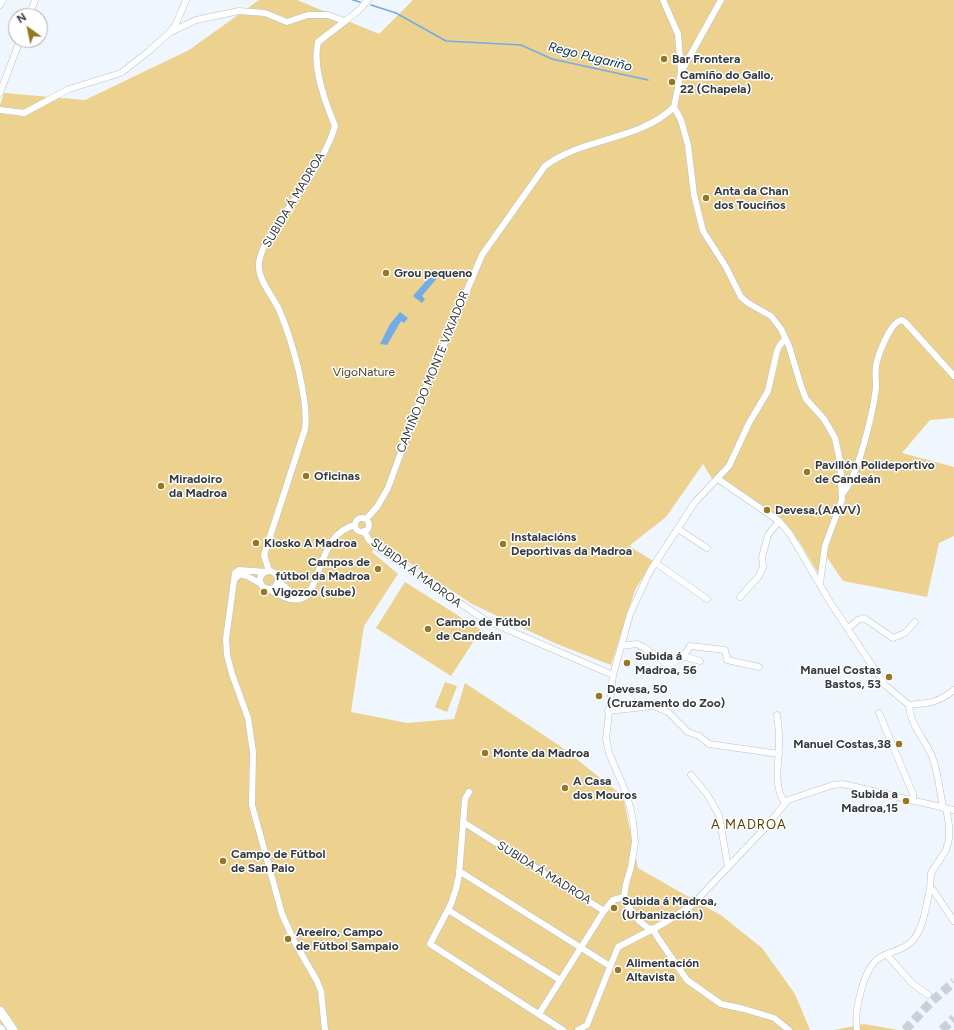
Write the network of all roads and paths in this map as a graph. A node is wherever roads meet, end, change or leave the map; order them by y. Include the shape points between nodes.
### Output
1 (3, 0) edge
2 (186, 0) edge
3 (368, 0) edge
4 (663, 0) edge
5 (721, 0) edge
6 (0, 5) edge
7 (344, 21) junction
8 (169, 33) junction
9 (17, 48) edge
10 (681, 72) junction
11 (0, 93) edge
12 (674, 107) junction
13 (0, 110) edge
14 (785, 339) junction
15 (954, 376) edge
16 (718, 479) junction
17 (842, 494) junction
18 (366, 519) junction
19 (779, 521) junction
20 (355, 525) junction
21 (678, 529) junction
22 (364, 531) junction
23 (707, 548) dead end
24 (656, 563) junction
25 (267, 572) junction
26 (234, 580) junction
27 (278, 581) junction
28 (820, 583) junction
29 (261, 584) junction
30 (268, 589) junction
31 (310, 590) junction
32 (740, 597) dead end
33 (707, 599) dead end
34 (915, 622) dead end
35 (848, 628) junction
36 (621, 646) junction
37 (684, 656) junction
38 (700, 661) dead end
39 (759, 666) dead end
40 (613, 675) junction
41 (954, 690) edge
42 (909, 705) junction
43 (608, 711) junction
44 (880, 713) dead end
45 (777, 715) dead end
46 (779, 754) junction
47 (691, 775) dead end
48 (469, 792) dead end
49 (913, 801) junction
50 (785, 803) junction
51 (945, 808) junction
52 (954, 810) edge
53 (463, 822) junction
54 (728, 867) junction
55 (459, 871) junction
56 (930, 889) junction
57 (624, 897) junction
58 (448, 910) junction
59 (604, 911) junction
60 (954, 921) edge
61 (653, 929) junction
62 (581, 947) junction
63 (887, 955) junction
64 (610, 966) junction
65 (560, 980) junction
66 (928, 995) dead end
67 (0, 1011) edge
68 (539, 1014) junction
69 (13, 1030) edge
70 (324, 1030) edge
71 (563, 1030) edge
72 (578, 1030) edge
73 (789, 1030) edge
74 (857, 1030) edge

1 - 6 street
2 - 8 street via 175,26
3 - 7 street, SUBIDA Á MADROA
4 - 10 street via 678,34
5 - 10 street
7 - 8 street via 308,14 287,22 265,13 239,11 196,20
7 - 25 street, SUBIDA Á MADROA via 322,37 317,46 325,101 335,126 333,133 309,179 264,246 259,263 260,276 280,310 285,324 306,416 305,429 264,555
8 - 13 street via 128,69 112,77 69,89 24,113
9 - 11 street
10 - 12 street
12 - 14 street via 681,120 688,145 694,195 703,231 726,267 741,298 776,321
12 - 18 street, CAMIÑO DO MONTE VIXIADOR via 654,124 558,156 536,177 482,255 419,403 388,488 377,507
14 - 16 street via 777,351 768,391 729,466
14 - 17 street via 792,352 806,399 827,424 834,438 840,461
15 - 17 street via 905,322 897,321 880,352 876,366 874,403 862,451 849,487
16 - 19 street
16 - 21 street via 696,502
17 - 28 street via 825,546
18 - 20 street via 359,519
18 - 22 street, SUBIDA Á MADROA via 368,526
19 - 28 street via 790,534
19 - 32 street via 768,535 759,576
20 - 22 street, SUBIDA Á MADROA via 359,531
20 - 31 street via 348,526 327,549
21 - 23 street
21 - 24 street
22 - 40 street, SUBIDA Á MADROA via 378,548 486,620
24 - 33 street
24 - 36 street via 630,614
25 - 26 street via 239,570 235,573
25 - 27 street via 274,573
25 - 29 street via 261,576
26 - 29 street via 240,574
26 - 70 street via 226,639 227,654 248,718 253,752 252,805 282,914 321,991
27 - 30 street via 275,586
27 - 31 street via 296,596
28 - 35 street
29 - 30 street
30 - 31 street via 296,600 304,598
34 - 35 street via 904,633 893,638 864,618
35 - 42 street via 885,685
36 - 37 street via 637,644 668,665
36 - 40 street
37 - 38 street
37 - 39 street via 690,646 697,645 725,650 727,660
40 - 43 street
41 - 42 street via 940,700
42 - 51 street via 912,721 935,764
43 - 46 street via 654,706 668,712 688,732 700,736 709,744
43 - 57 street via 606,739 609,753 627,795 634,833 634,852
44 - 49 street via 913,794
45 - 46 street
46 - 50 street via 778,785
47 - 54 street via 707,794 718,815
48 - 53 street via 465,799
49 - 50 street via 844,784 833,785
49 - 51 street
50 - 54 street
51 - 52 street
51 - 56 street via 949,839 946,850 931,874
53 - 55 street
53 - 59 street, SUBIDA Á MADROA
54 - 61 street via 692,905 678,916
55 - 58 street
55 - 62 street
56 - 60 street via 934,890
56 - 63 street via 914,939
57 - 59 street, SUBIDA Á MADROA via 614,900
57 - 61 street via 639,921
58 - 65 street
58 - 68 street via 431,941 432,946
59 - 62 street, SUBIDA Á MADROA
61 - 64 street via 618,947
61 - 73 street via 686,980 721,1004 774,1018
62 - 64 street
62 - 65 street, SUBIDA Á MADROA
63 - 66 street via 912,983
63 - 74 street via 873,965 861,988
64 - 72 street via 587,1025
65 - 68 street, SUBIDA Á MADROA
67 - 69 highway
68 - 71 street

